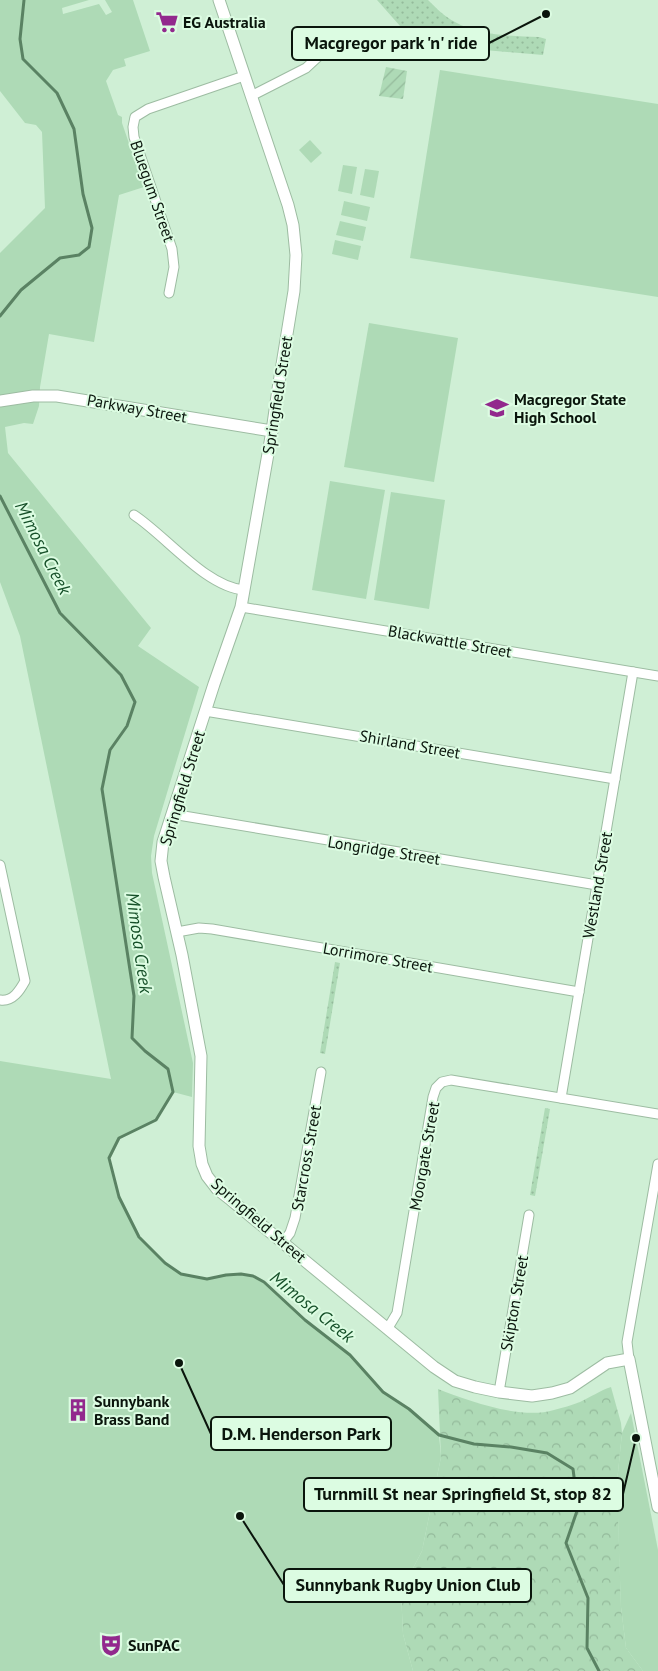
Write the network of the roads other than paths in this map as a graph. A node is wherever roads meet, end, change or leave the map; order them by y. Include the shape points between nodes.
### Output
1 (219, 0) edge
2 (328, 41) dead end
3 (244, 76) junction
4 (251, 96) junction
5 (168, 293) dead end
6 (0, 401) edge
7 (272, 431) junction
8 (134, 516) dead end
9 (244, 590) junction
10 (241, 606) junction
11 (633, 672) junction
12 (658, 676) edge
13 (205, 711) junction
14 (615, 778) junction
15 (172, 814) junction
16 (0, 866) edge
17 (597, 885) junction
18 (177, 932) junction
19 (579, 992) junction
20 (0, 1000) edge
21 (321, 1072) dead end
22 (561, 1098) junction
23 (658, 1114) edge
24 (658, 1164) edge
25 (529, 1214) dead end
26 (283, 1242) junction
27 (388, 1328) junction
28 (629, 1359) junction
29 (499, 1392) junction
30 (658, 1506) edge

1 - 3 street, Springfield Street
2 - 4 street via 320,55 306,68
3 - 4 street, Springfield Street
3 - 5 street, Bluegum Street via 148,109 135,117 134,137 172,249 174,267
4 - 7 street, Springfield Street via 288,205 296,255 294,293
6 - 7 street, Parkway Street via 57,396
7 - 9 street, Springfield Street
8 - 9 street via 221,583
9 - 10 street, Springfield Street
10 - 11 street, Blackwattle Street
10 - 13 street, Springfield Street
11 - 12 street, Blackwattle Street
11 - 14 street, Westland Street
13 - 14 street, Shirland Street
13 - 15 street, Springfield Street
14 - 17 street, Westland Street
15 - 17 street, Longridge Street
15 - 18 street, Springfield Street via 161,861
16 - 20 street via 25,981 18,994
17 - 19 street, Westland Street
18 - 19 street, Lorrimore Street via 212,929
18 - 26 street, Springfield Street via 201,1056 199,1146 202,1164 217,1189
19 - 22 street, Westland Street
21 - 26 street, Starcross Street via 296,1218
22 - 23 street, Moorgate Street
22 - 27 street, Moorgate Street via 452,1080 442,1082 436,1088 397,1313
24 - 28 street via 627,1342
25 - 29 street, Skipton Street
26 - 27 street, Springfield Street
27 - 29 street, Springfield Street via 455,1381
28 - 29 street, Springfield Street via 607,1363 570,1388 552,1393 532,1396
28 - 30 street

